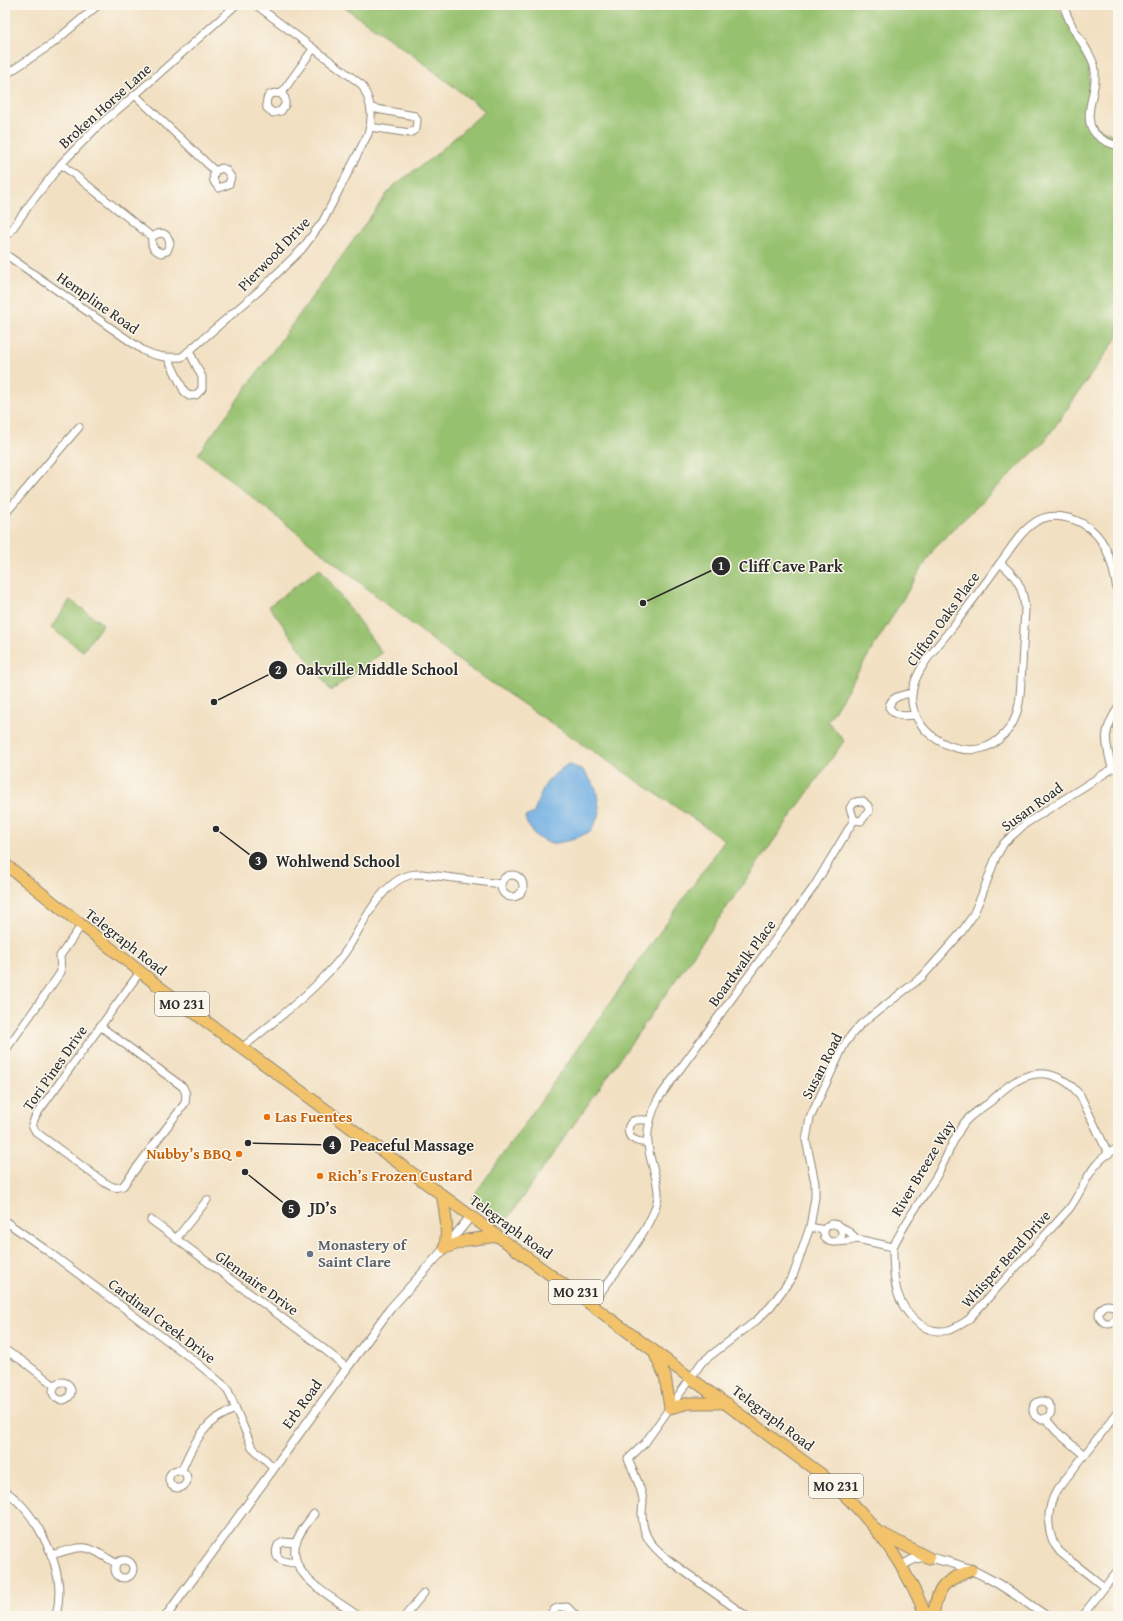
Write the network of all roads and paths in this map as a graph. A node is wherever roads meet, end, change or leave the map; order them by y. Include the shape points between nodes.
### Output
1 (98, 5) edge
2 (236, 5) edge
3 (256, 5) edge
4 (1063, 5) edge
5 (313, 49) junction
6 (5, 75) edge
7 (281, 94) dead end
8 (135, 95) junction
9 (371, 108) junction
10 (370, 127) junction
11 (1118, 146) edge
12 (61, 164) junction
13 (215, 171) dead end
14 (152, 237) dead end
15 (5, 239) edge
16 (5, 254) edge
17 (189, 351) junction
18 (182, 357) joint
19 (168, 358) junction
20 (79, 426) dead end
21 (5, 514) edge
22 (1000, 563) junction
23 (1118, 596) edge
24 (912, 693) junction
25 (1118, 708) edge
26 (916, 715) junction
27 (1115, 767) edge
28 (854, 820) dead end
29 (5, 864) edge
30 (501, 884) dead end
31 (81, 926) junction
32 (140, 972) junction
33 (100, 1026) junction
34 (242, 1048) junction
35 (5, 1051) edge
36 (650, 1120) junction
37 (648, 1143) junction
38 (1118, 1148) edge
39 (1108, 1153) junction
40 (442, 1195) junction
41 (207, 1200) dead end
42 (471, 1216) junction
43 (151, 1220) dead end
44 (5, 1221) edge
45 (810, 1226) junction
46 (840, 1227) junction
47 (824, 1230) junction
48 (498, 1236) junction
49 (857, 1238) junction
50 (176, 1239) junction
51 (835, 1242) junction
52 (893, 1247) junction
53 (444, 1248) junction
54 (592, 1304) junction
55 (653, 1349) junction
56 (5, 1350) edge
57 (346, 1367) junction
58 (692, 1378) junction
59 (55, 1386) dead end
60 (727, 1403) junction
61 (670, 1408) junction
62 (235, 1409) junction
63 (1118, 1412) edge
64 (1045, 1418) dead end
65 (1084, 1454) junction
66 (273, 1467) junction
67 (182, 1470) dead end
68 (5, 1491) edge
69 (314, 1514) dead end
70 (879, 1532) junction
71 (296, 1543) junction
72 (51, 1555) junction
73 (929, 1558) junction
74 (296, 1563) junction
75 (117, 1564) dead end
76 (902, 1566) junction
77 (971, 1570) junction
78 (1118, 1570) edge
79 (1104, 1587) junction
80 (424, 1593) dead end
81 (56, 1616) edge
82 (166, 1616) edge
83 (358, 1616) edge
84 (405, 1616) edge
85 (550, 1616) edge
86 (576, 1616) edge
87 (746, 1616) edge
88 (926, 1616) edge
89 (933, 1616) edge
90 (1046, 1616) edge
91 (1082, 1616) edge

1 - 6 street via 52,44
2 - 8 street, Broken Horse Lane
3 - 5 street, Pierwood Drive
4 - 11 street via 1096,72 1089,112 1091,125 1103,140
5 - 7 street
5 - 9 street, Pierwood Drive via 362,85 370,99
8 - 12 street, Broken Horse Lane via 97,127
8 - 13 street
9 - 10 street, Pierwood Drive
9 - 10 street via 415,116 418,125 410,133
10 - 17 street, Pierwood Drive via 323,221 302,249 260,290
12 - 14 street
12 - 15 street, Broken Horse Lane
16 - 19 street, Hempline Road via 144,351
17 - 18 street, Pierwood Drive
17 - 19 street via 202,378 202,389 196,395 189,396 184,392
18 - 19 street, Hempline Road
20 - 21 street
22 - 23 street, Clifton Oaks Place via 1019,536 1032,524 1051,516 1072,519 1091,528 1099,537 1112,562
22 - 24 street, Clifton Oaks Place via 921,669
22 - 26 street via 1010,571 1021,588 1025,609 1020,701 1011,726 1001,737 984,748 975,750 952,747 940,742 928,733
24 - 26 street
24 - 26 street via 893,699 889,707 899,716
25 - 27 street via 1111,718 1106,734
27 - 45 street, Susan Road via 1025,824 1004,843 972,917 960,934 922,977 861,1024 844,1046 810,1118 807,1130 806,1140 815,1183
28 - 36 street, Boardwalk Place via 813,888 658,1099
29 - 31 main road, Telegraph Road / MO 231
30 - 34 street via 422,874 410,875 396,882 383,893 347,949 321,980
31 - 32 main road, Telegraph Road / MO 231
31 - 35 street via 60,956 61,972
32 - 33 street, Tori Pines Drive
32 - 34 main road, Telegraph Road / MO 231
33 - 33 street, Tori Pines Drive via 183,1087 186,1094 185,1103 123,1186 118,1188 112,1187 83,1167 36,1132 32,1125 36,1115
34 - 40 main road, Telegraph Road / MO 231
36 - 37 street, Boardwalk Place
36 - 37 street via 633,1121 628,1132 635,1141
37 - 54 street, Boardwalk Place via 658,1193 654,1210 646,1230
38 - 39 street, Whisper Bend Drive
39 - 52 street, River Breeze Way via 1080,1095 1073,1087 1057,1076 1036,1073 1025,1076 1015,1081 965,1122 937,1175 903,1226
39 - 52 street, Whisper Bend Drive via 1093,1167 1080,1194 1058,1220 968,1320 949,1330 925,1327 903,1306 895,1282
40 - 42 main road, Telegraph Road / MO 231
40 - 53 main road via 447,1224
41 - 50 street
42 - 48 main road, Telegraph Road / MO 231
42 - 53 street, Erb Road
43 - 50 street, Glennaire Drive
44 - 62 street, Cardinal Creek Drive via 196,1362 227,1388
45 - 47 street
45 - 58 street, Susan Road via 793,1276 783,1291 757,1320 706,1359
46 - 47 street via 831,1224
46 - 49 street
46 - 51 street via 842,1236
47 - 51 street via 826,1239
48 - 53 main road via 467,1240
48 - 54 main road, Telegraph Road / MO 231
49 - 51 street
49 - 52 street
50 - 57 street, Glennaire Drive
53 - 57 street, Erb Road via 390,1309
54 - 55 main road, Telegraph Road / MO 231
55 - 58 main road, Telegraph Road / MO 231
55 - 61 main road via 665,1376
56 - 59 street
57 - 66 street, Erb Road
58 - 60 main road, Telegraph Road / MO 231
58 - 61 street, Susan Road
60 - 61 main road via 689,1402
60 - 70 main road, Telegraph Road / MO 231 via 821,1474 846,1496
61 - 87 street, Susan Road via 645,1443 628,1459 639,1483 643,1500 643,1529 655,1549
62 - 66 street, Cardinal Creek Drive via 252,1447
62 - 67 street via 214,1420 203,1432 192,1446
63 - 65 street
64 - 65 street via 1056,1431
65 - 79 street via 1052,1498 1049,1528 1060,1552
66 - 82 street, Erb Road
68 - 72 street via 34,1520
69 - 71 street
70 - 73 main road
70 - 76 main road, Telegraph Road / MO 231
71 - 74 street
71 - 74 street via 283,1542 278,1545 276,1555 282,1560
72 - 75 street via 85,1547
72 - 81 street via 59,1591
73 - 76 street via 914,1559
73 - 77 street
74 - 83 street via 299,1570 312,1583
76 - 88 main road, Telegraph Road / MO 231
77 - 89 main road via 952,1578 946,1584 936,1600
77 - 90 street via 1005,1588
78 - 79 street
79 - 91 street
80 - 84 street
85 - 86 street via 556,1608 567,1607

